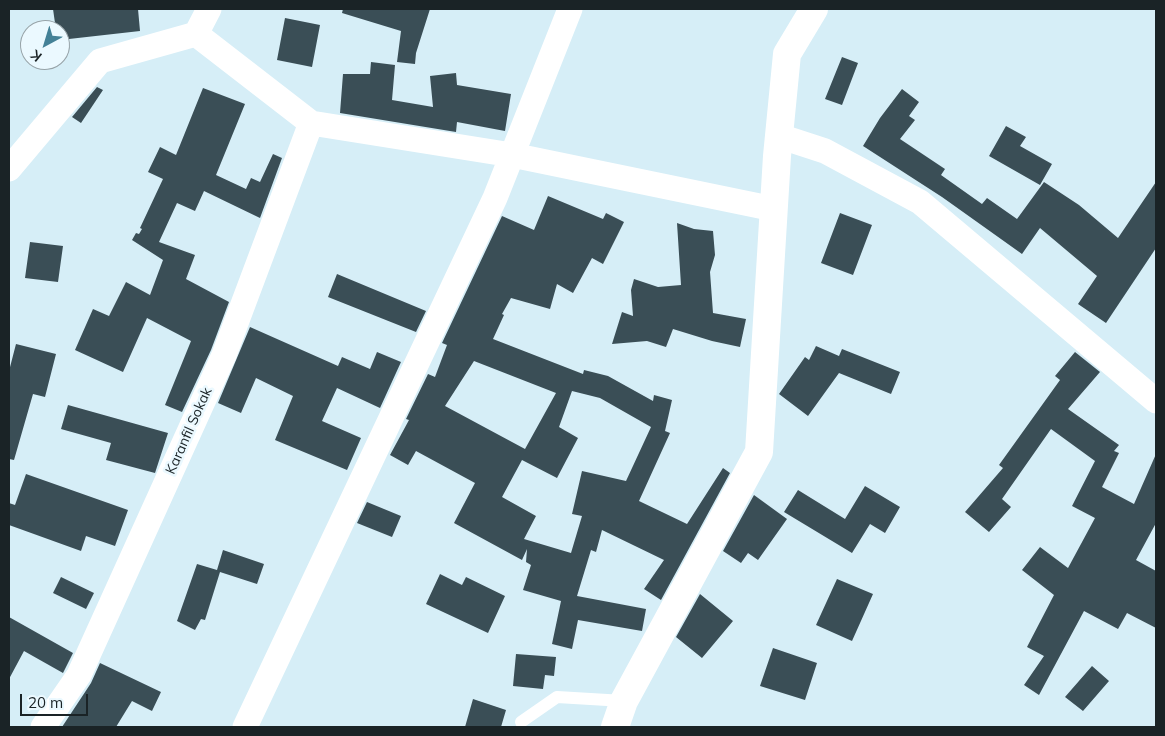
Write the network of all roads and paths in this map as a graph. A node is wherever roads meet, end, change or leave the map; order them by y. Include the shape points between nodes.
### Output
1 (209, 9) edge
2 (570, 9) edge
3 (814, 9) edge
4 (196, 34) junction
5 (311, 123) junction
6 (779, 136) junction
7 (512, 155) junction
8 (9, 169) edge
9 (774, 209) junction
10 (1156, 402) edge
11 (624, 701) junction
12 (521, 722) dead end
13 (43, 727) edge
14 (245, 727) edge
15 (615, 727) edge

1 - 4 street
2 - 7 street
3 - 6 street via 787,54
4 - 5 street
4 - 8 street via 100,61
5 - 7 street
5 - 13 street, Karanfil Sokak via 224,355 79,675
6 - 9 street
6 - 10 street via 824,151 920,202
7 - 9 street
7 - 14 street via 495,198
9 - 11 street via 759,452
11 - 12 lane via 557,697
11 - 15 street

